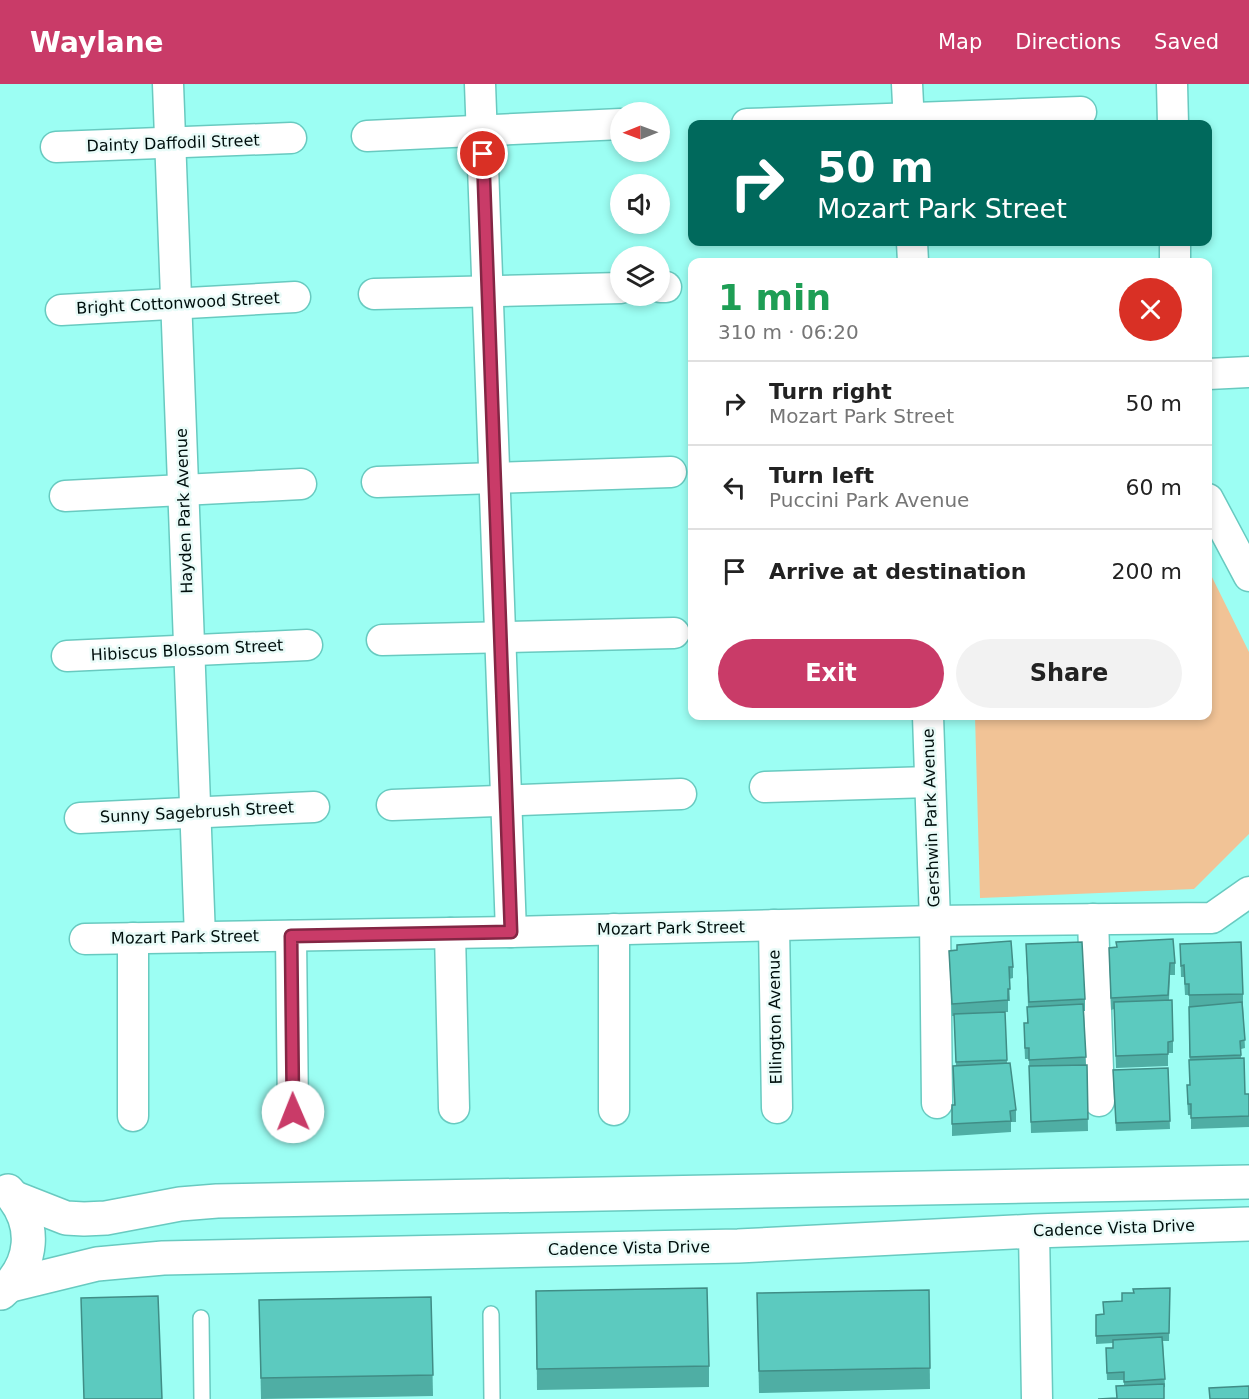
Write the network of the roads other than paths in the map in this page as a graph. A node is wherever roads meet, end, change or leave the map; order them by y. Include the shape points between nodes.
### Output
1 (168, 84) edge
2 (480, 84) edge
3 (907, 84) edge
4 (1172, 84) edge
5 (1081, 111) dead end
6 (908, 120) edge
7 (925, 120) edge
8 (1173, 120) edge
9 (610, 125) edge
10 (482, 131) junction
11 (367, 136) dead end
12 (291, 138) dead end
13 (170, 143) junction
14 (56, 147) dead end
15 (610, 288) edge
16 (488, 291) junction
17 (374, 294) dead end
18 (295, 297) dead end
19 (176, 303) junction
20 (61, 310) dead end
21 (1249, 372) edge
22 (1212, 374) edge
23 (671, 472) dead end
24 (495, 478) junction
25 (377, 482) dead end
26 (301, 484) dead end
27 (183, 490) junction
28 (65, 496) dead end
29 (1212, 507) edge
30 (1249, 576) edge
31 (674, 633) dead end
32 (501, 637) junction
33 (382, 640) dead end
34 (307, 645) dead end
35 (189, 650) junction
36 (67, 656) dead end
37 (928, 720) edge
38 (930, 782) junction
39 (765, 787) dead end
40 (681, 794) dead end
41 (506, 801) junction
42 (392, 805) dead end
43 (314, 807) dead end
44 (195, 812) junction
45 (80, 818) dead end
46 (1249, 892) edge
47 (1093, 919) junction
48 (935, 921) junction
49 (774, 925) junction
50 (614, 929) junction
51 (511, 932) junction
52 (450, 933) junction
53 (291, 936) junction
54 (200, 937) junction
55 (133, 938) junction
56 (85, 939) dead end
57 (1099, 1101) dead end
58 (937, 1103) dead end
59 (454, 1108) dead end
60 (777, 1108) dead end
61 (614, 1110) dead end
62 (293, 1112) dead end
63 (133, 1116) dead end
64 (1249, 1182) edge
65 (5, 1188) edge
66 (1246, 1224) edge
67 (1034, 1230) junction
68 (3, 1292) edge
69 (491, 1314) dead end
70 (201, 1318) dead end
71 (202, 1399) edge
72 (492, 1399) edge
73 (1036, 1399) edge

1 - 13 street, Hayden Park Avenue
2 - 10 street
3 - 6 street
4 - 8 street
5 - 7 street
9 - 10 street
10 - 11 street
10 - 16 street
12 - 13 street, Dainty Daffodil Street
13 - 14 street, Dainty Daffodil Street
13 - 19 street, Hayden Park Avenue
15 - 16 street
16 - 17 street
16 - 24 street
18 - 19 street, Bright Cottonwood Street
19 - 20 street, Bright Cottonwood Street
19 - 27 street, Hayden Park Avenue
21 - 22 street
23 - 24 street
24 - 25 street
24 - 32 street
26 - 27 street
27 - 28 street
27 - 35 street, Hayden Park Avenue
29 - 30 street
31 - 32 street
32 - 33 street
32 - 41 street
34 - 35 street, Hibiscus Blossom Street
35 - 36 street, Hibiscus Blossom Street
35 - 44 street, Hayden Park Avenue
37 - 38 street, Gershwin Park Avenue
38 - 39 street
38 - 48 street, Gershwin Park Avenue
40 - 41 street
41 - 42 street
41 - 51 street
43 - 44 street, Sunny Sagebrush Street
44 - 45 street, Sunny Sagebrush Street
44 - 54 street, Hayden Park Avenue
46 - 47 street, Mozart Park Street via 1212,918
47 - 48 street, Mozart Park Street
47 - 57 street
48 - 49 street, Mozart Park Street
48 - 58 street, Gershwin Park Avenue
49 - 50 street, Mozart Park Street
49 - 60 street, Ellington Avenue
50 - 51 street, Mozart Park Street
50 - 61 street
51 - 52 street, Mozart Park Street
52 - 53 street, Mozart Park Street
52 - 59 street
53 - 54 street, Mozart Park Street
53 - 62 street
54 - 55 street, Mozart Park Street
55 - 56 street, Mozart Park Street
55 - 63 street
64 - 65 street via 217,1201 84,1220 66,1218
65 - 68 street via 26,1220 28,1247 20,1274
66 - 67 street, Cadence Vista Drive
67 - 68 street, Cadence Vista Drive via 738,1246 163,1258 97,1264
67 - 73 street
69 - 72 lane
70 - 71 lane

